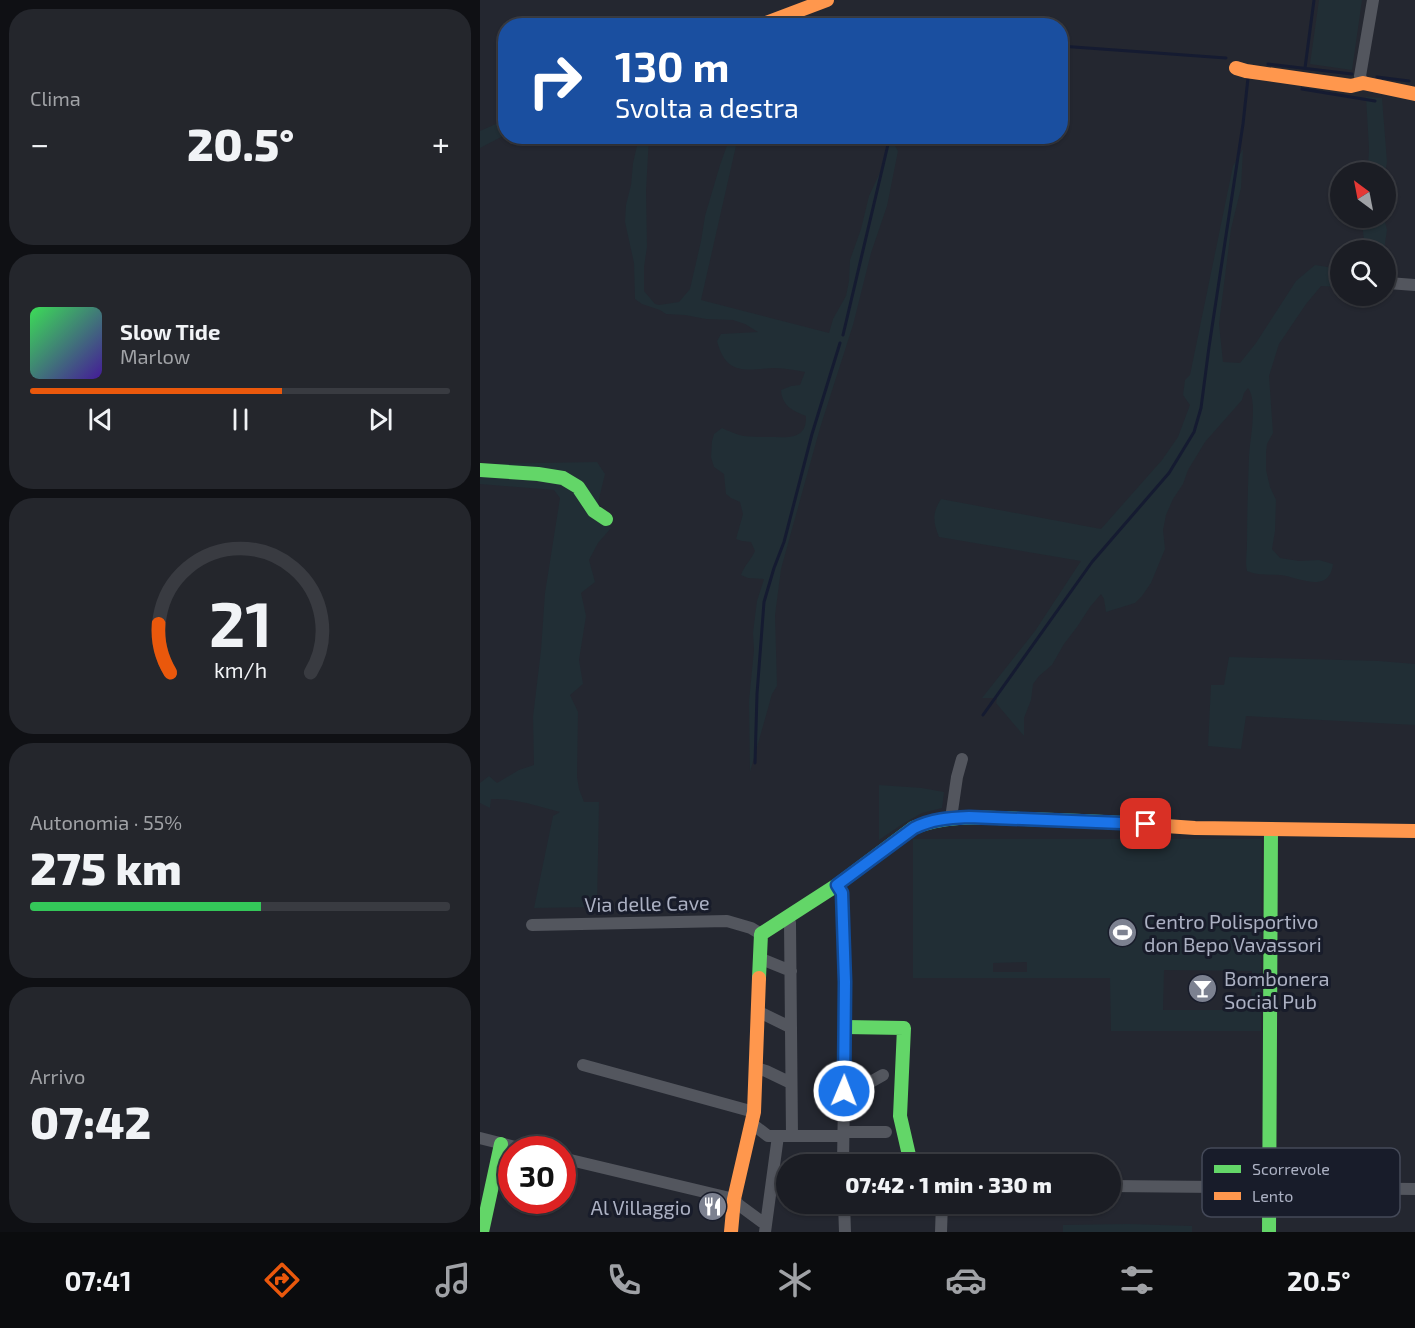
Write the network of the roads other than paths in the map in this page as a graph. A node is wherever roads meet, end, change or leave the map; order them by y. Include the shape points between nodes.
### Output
1 (827, 0) edge
2 (1373, 0) edge
3 (779, 18) edge
4 (1236, 68) dead end
5 (1363, 82) junction
6 (1415, 93) edge
7 (1396, 284) edge
8 (1415, 285) edge
9 (480, 470) edge
10 (606, 519) dead end
11 (962, 759) dead end
12 (951, 818) junction
13 (1271, 829) junction
14 (1415, 831) edge
15 (837, 885) junction
16 (787, 917) junction
17 (532, 925) dead end
18 (760, 934) junction
19 (759, 958) junction
20 (790, 971) junction
21 (759, 1012) junction
22 (790, 1027) junction
23 (845, 1028) junction
24 (583, 1065) dead end
25 (756, 1068) junction
26 (884, 1075) dead end
27 (791, 1083) junction
28 (844, 1091) junction
29 (752, 1118) junction
30 (886, 1132) dead end
31 (843, 1134) junction
32 (792, 1136) junction
33 (778, 1137) junction
34 (480, 1138) edge
35 (498, 1143) edge
36 (1270, 1148) edge
37 (843, 1154) edge
38 (908, 1154) edge
39 (498, 1158) edge
40 (576, 1161) edge
41 (1121, 1186) edge
42 (1202, 1187) edge
43 (771, 1188) junction
44 (776, 1188) edge
45 (1400, 1189) edge
46 (1415, 1189) edge
47 (734, 1199) junction
48 (844, 1214) edge
49 (942, 1214) edge
50 (1269, 1217) edge
51 (766, 1228) edge
52 (482, 1232) edge
53 (730, 1232) edge
54 (845, 1232) edge
55 (941, 1232) edge
56 (1269, 1232) edge

1 - 3 street
2 - 5 street via 1360,76
4 - 5 street via 1351,86
5 - 6 street
7 - 8 street
9 - 10 street via 563,478 578,487 594,511
11 - 12 street
12 - 13 street
12 - 15 street via 914,828
13 - 14 street
13 - 36 street
15 - 16 street
15 - 23 street via 842,893
16 - 18 street
16 - 20 street
17 - 18 street, Via delle Cave via 727,921
18 - 19 street
19 - 20 street
19 - 21 street
20 - 22 street
21 - 22 street
21 - 25 street
22 - 27 street
23 - 28 street
23 - 38 street via 904,1028 900,1116
24 - 29 street
25 - 27 street
25 - 29 street
26 - 28 street via 853,1092
27 - 32 street
28 - 31 street
29 - 33 street via 768,1136
29 - 47 street
30 - 31 street
31 - 32 street
31 - 37 street
32 - 33 street
33 - 43 street
34 - 35 street
39 - 52 street
40 - 47 street
41 - 42 street
43 - 44 street
43 - 51 street
45 - 46 street
47 - 51 street
47 - 53 street
48 - 54 street
49 - 55 street
50 - 56 street

